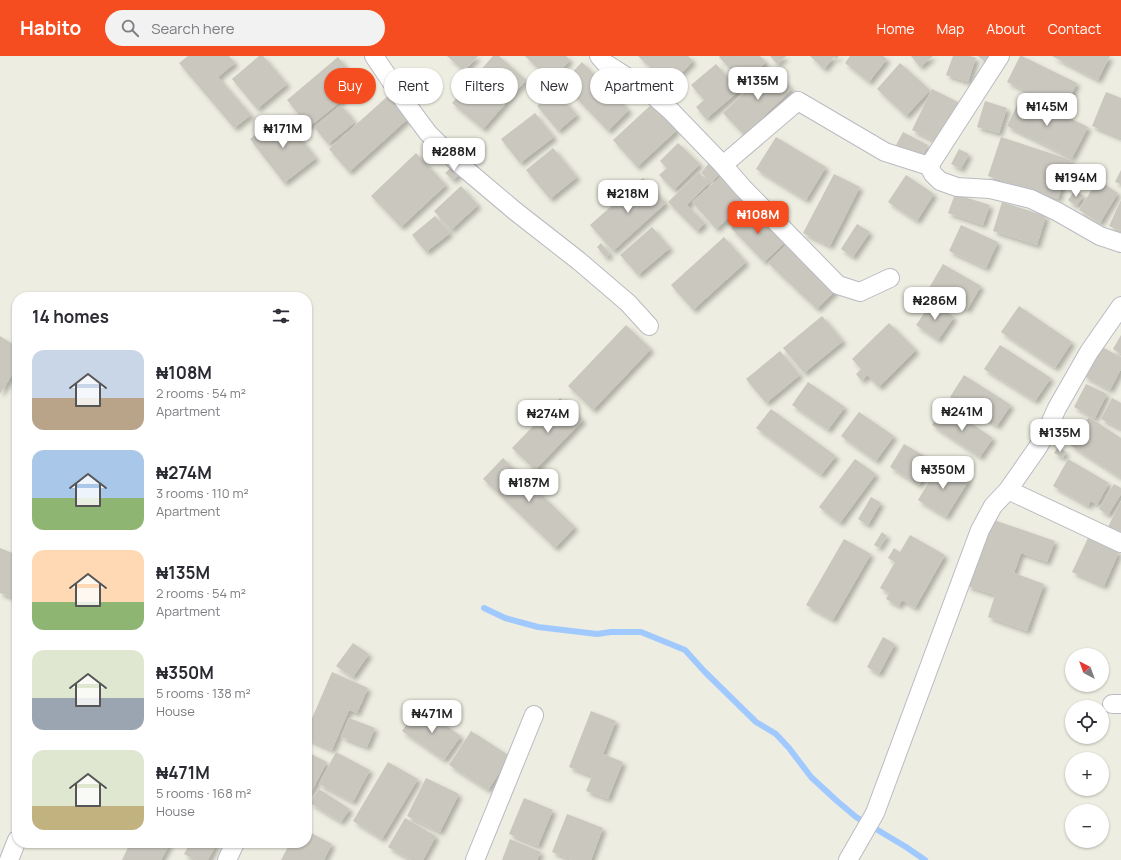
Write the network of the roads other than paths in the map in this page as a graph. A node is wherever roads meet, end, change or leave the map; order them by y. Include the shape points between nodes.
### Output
1 (374, 56) edge
2 (599, 56) edge
3 (1000, 56) edge
4 (723, 165) junction
5 (929, 166) junction
6 (1121, 243) edge
7 (890, 278) dead end
8 (1121, 306) edge
9 (649, 326) dead end
10 (1008, 490) junction
11 (1121, 543) edge
12 (534, 715) dead end
13 (14, 848) edge
14 (233, 848) edge
15 (9, 860) edge
16 (228, 860) edge
17 (475, 860) edge
18 (848, 860) edge

1 - 9 street via 428,133 457,162 514,211 579,261 628,303
2 - 4 street via 605,63 646,89 661,102
3 - 5 street
4 - 5 street via 798,101 885,152
4 - 7 street via 838,285 860,292
5 - 6 street via 940,181 957,187 990,189 1031,199 1100,236
8 - 10 street via 1089,352 1057,408 1045,435
10 - 11 street
10 - 18 street via 993,506 980,530 875,813
12 - 17 street
13 - 15 street
14 - 16 street

